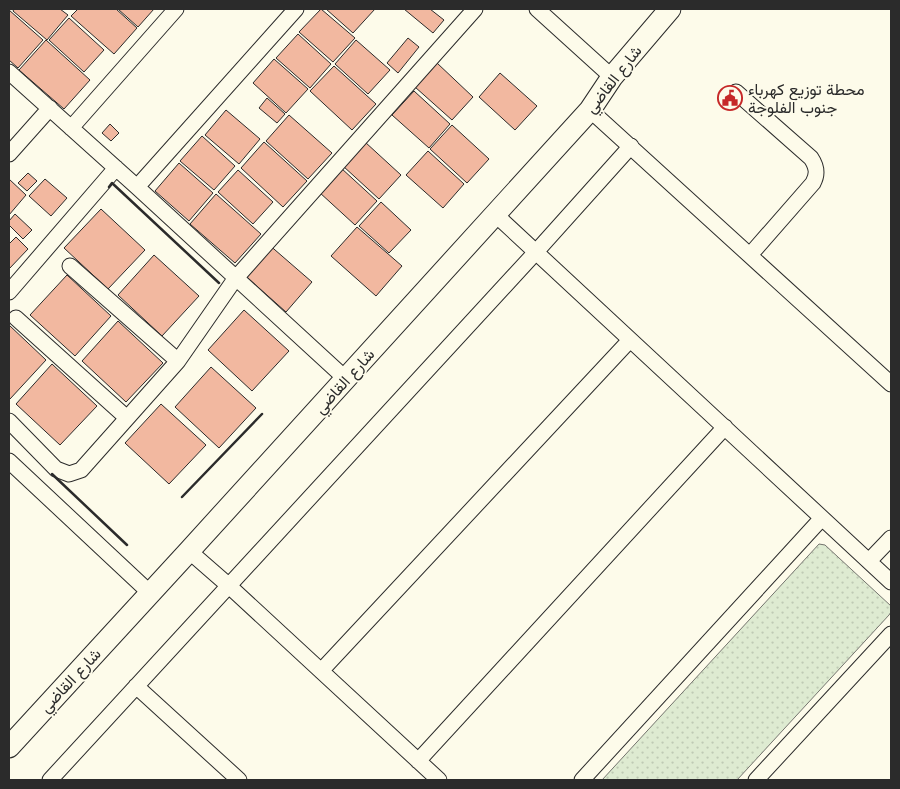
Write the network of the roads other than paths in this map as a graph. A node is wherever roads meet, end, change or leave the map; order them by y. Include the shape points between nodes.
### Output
1 (176, 9) edge
2 (296, 9) edge
3 (475, 9) edge
4 (537, 9) edge
5 (670, 9) edge
6 (9, 72) edge
7 (612, 77) junction
8 (736, 92) dead end
9 (50, 108) junction
10 (590, 110) junction
11 (71, 128) junction
12 (631, 146) junction
13 (9, 154) edge
14 (116, 168) junction
15 (137, 187) junction
16 (496, 215) junction
17 (536, 252) junction
18 (750, 255) junction
19 (70, 266) dead end
20 (235, 279) junction
21 (9, 292) edge
22 (16, 318) dead end
23 (630, 340) junction
24 (178, 361) junction
25 (346, 379) junction
26 (891, 384) edge
27 (127, 418) junction
28 (9, 421) edge
29 (725, 427) junction
30 (9, 461) edge
31 (822, 518) junction
32 (891, 538) edge
33 (189, 551) junction
34 (869, 562) junction
35 (891, 582) edge
36 (228, 585) junction
37 (150, 593) junction
38 (891, 634) edge
39 (321, 671) junction
40 (136, 686) junction
41 (9, 747) edge
42 (418, 761) junction
43 (50, 780) edge
44 (239, 780) edge
45 (439, 780) edge
46 (582, 780) edge
47 (756, 780) edge

1 - 11 street
2 - 15 street
3 - 20 street
4 - 7 street
5 - 7 main road, شارع القاضي
6 - 9 street
7 - 10 main road, شارع القاضي
8 - 18 street via 811,158 816,168 813,183
9 - 11 street
9 - 13 street
10 - 12 street
10 - 16 main road, شارع القاضي
11 - 14 street
12 - 17 street
12 - 18 street
14 - 15 street
14 - 21 street
15 - 20 street
16 - 17 street
16 - 25 main road, شارع القاضي
17 - 23 street
17 - 36 street
18 - 26 street
19 - 24 street
20 - 24 street
20 - 25 street
22 - 27 street
23 - 29 street
23 - 39 street
24 - 27 street
25 - 33 main road, شارع القاضي
27 - 28 street via 81,470 69,474 56,469
29 - 31 street
29 - 42 street
30 - 37 street
31 - 34 street
31 - 46 street
32 - 34 street
33 - 36 street
33 - 37 main road, شارع القاضي
34 - 35 street
36 - 39 street
36 - 40 street
37 - 41 main road, شارع القاضي
38 - 47 street
39 - 42 street
40 - 43 street
40 - 44 street
42 - 45 street

